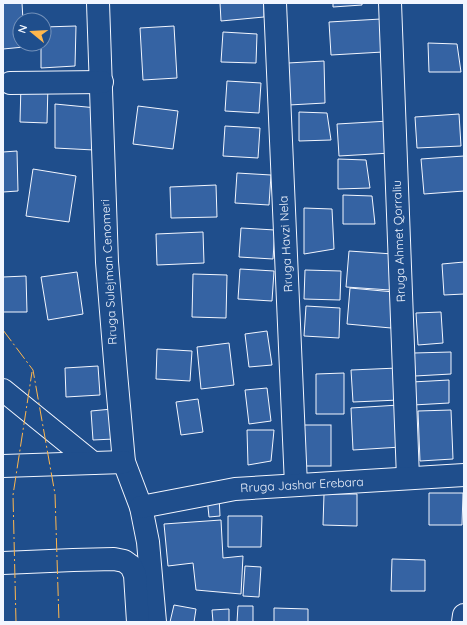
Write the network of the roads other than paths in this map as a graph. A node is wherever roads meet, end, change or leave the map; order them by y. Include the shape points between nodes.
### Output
1 (98, 3) edge
2 (275, 3) edge
3 (390, 3) edge
4 (102, 82) junction
5 (10, 83) dead end
6 (3, 390) edge
7 (124, 462) junction
8 (94, 463) junction
9 (3, 466) edge
10 (464, 475) edge
11 (408, 478) junction
12 (296, 485) junction
13 (141, 507) junction
14 (3, 563) edge
15 (464, 614) edge
16 (138, 622) edge
17 (155, 622) edge
18 (464, 622) edge

1 - 4 street, Rruga Sulejman Cenomeri
2 - 12 street, Rruga Havzi Nela
3 - 11 street, Rruga Ahmet Qorraliu
4 - 5 street
4 - 7 street, Rruga Sulejman Cenomeri via 107,262
6 - 8 street
7 - 8 street
7 - 13 street, Rruga Sulejman Cenomeri
8 - 9 street
10 - 11 street, Rruga Jashar Erebara
11 - 12 street, Rruga Jashar Erebara
12 - 13 street, Rruga Jashar Erebara via 235,488
13 - 17 street, Rruga Sulejman Cenomeri via 148,542
14 - 16 street via 87,559 124,561 131,566 135,575
15 - 18 street

